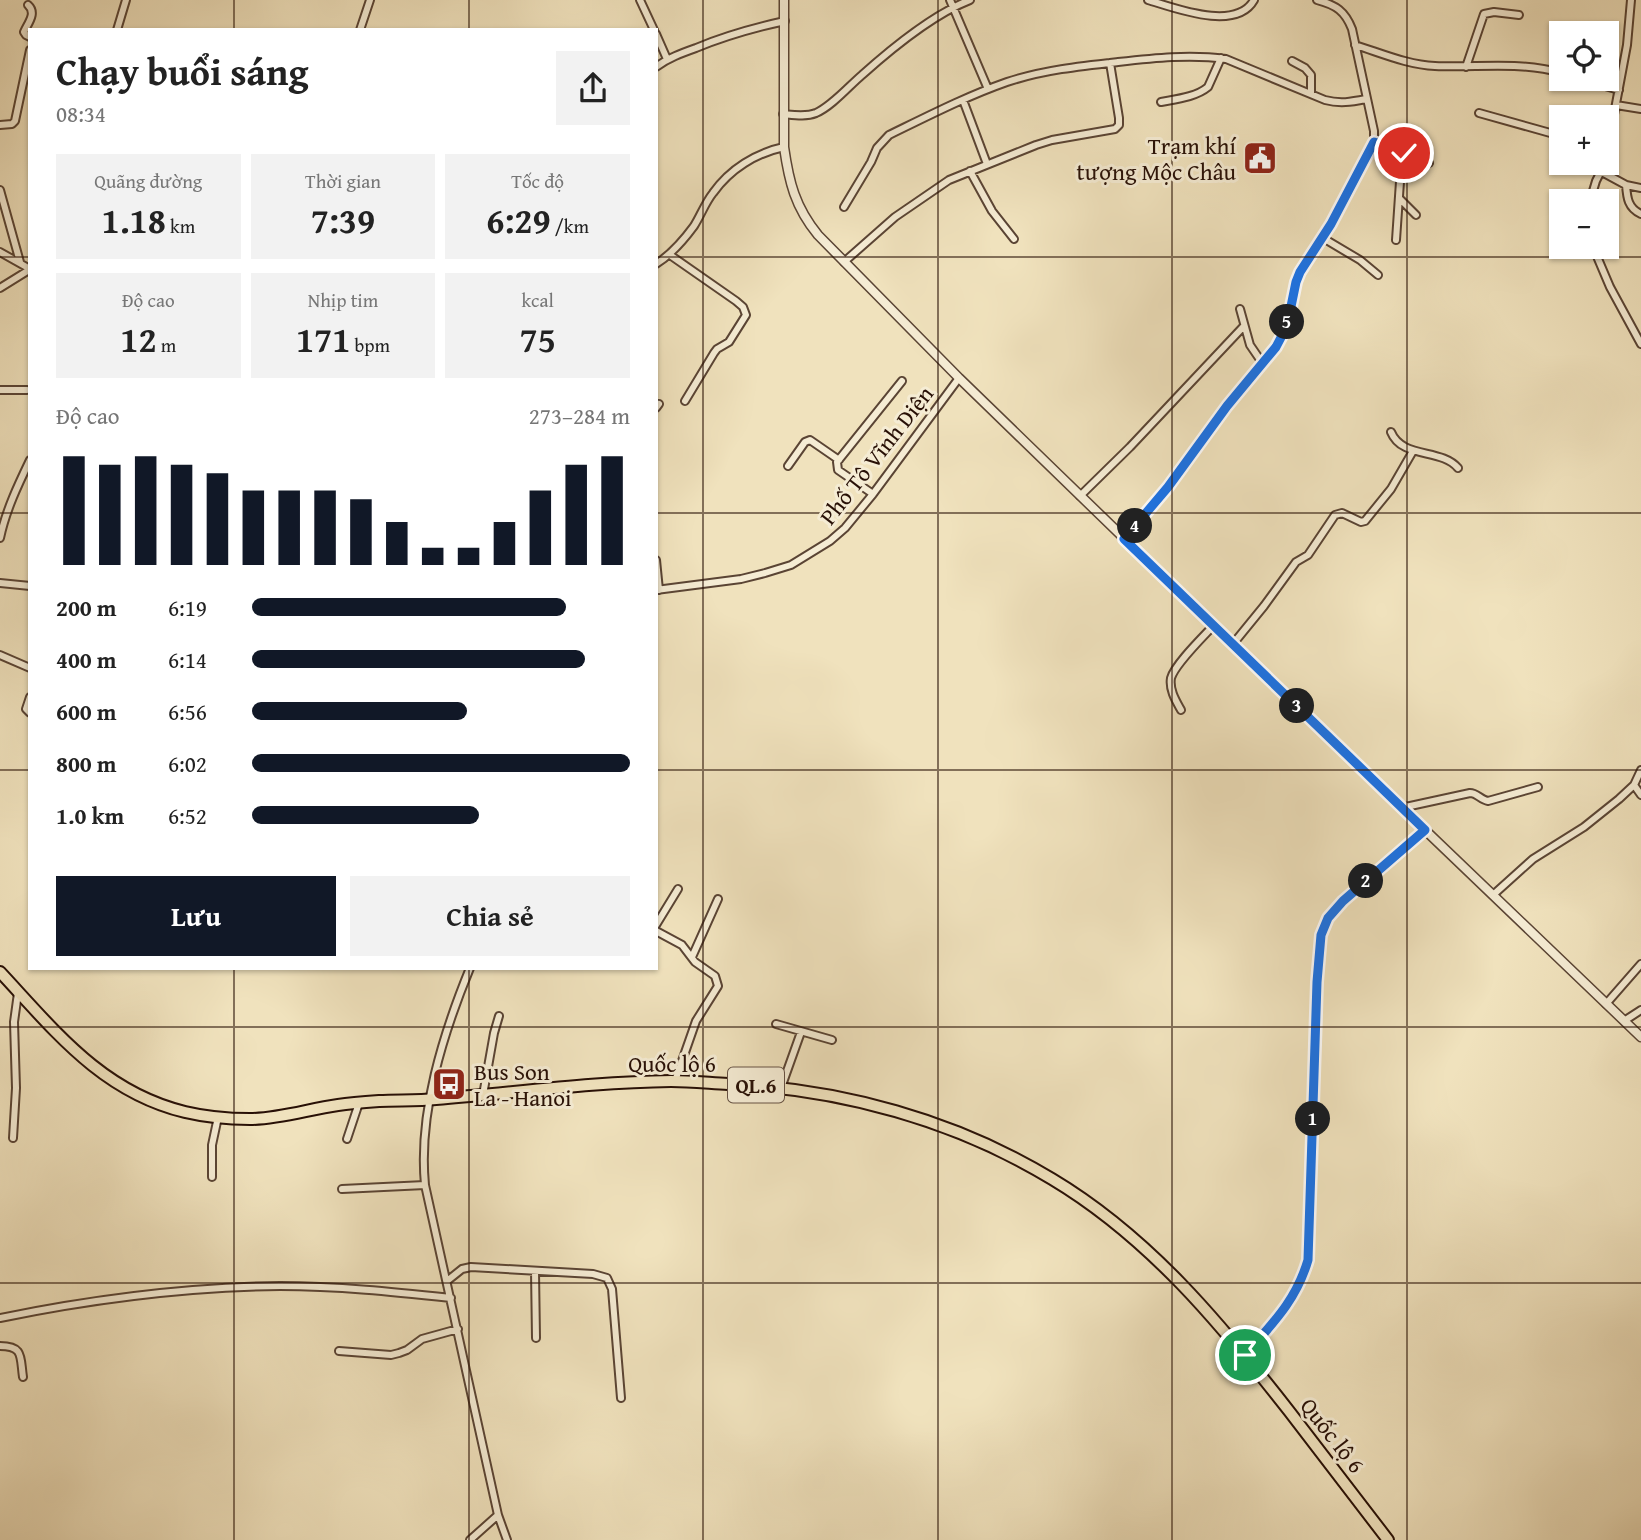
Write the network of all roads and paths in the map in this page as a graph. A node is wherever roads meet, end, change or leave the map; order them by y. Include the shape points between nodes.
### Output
1 (126, 0) edge
2 (370, 0) edge
3 (640, 0) edge
4 (784, 0) edge
5 (950, 0) edge
6 (970, 0) edge
7 (1148, 0) edge
8 (1254, 0) edge
9 (1317, 0) edge
10 (1631, 0) edge
11 (27, 5) dead end
12 (953, 8) junction
13 (1519, 15) dead end
14 (785, 22) junction
15 (118, 28) edge
16 (361, 28) edge
17 (653, 28) edge
18 (28, 36) edge
19 (658, 39) edge
20 (1355, 45) junction
21 (1221, 58) junction
22 (28, 59) edge
23 (667, 59) junction
24 (1292, 61) dead end
25 (1110, 63) junction
26 (658, 66) edge
27 (1466, 67) junction
28 (1549, 69) edge
29 (988, 89) junction
30 (1619, 90) edge
31 (1619, 91) edge
32 (1311, 94) junction
33 (1366, 99) junction
34 (963, 100) junction
35 (1161, 102) dead end
36 (1616, 105) edge
37 (1619, 105) edge
38 (1641, 109) edge
39 (1479, 113) dead end
40 (783, 114) junction
41 (0, 125) edge
42 (1549, 133) edge
43 (1374, 142) junction
44 (784, 147) junction
45 (1404, 153) junction
46 (1429, 163) dead end
47 (987, 164) junction
48 (970, 171) junction
49 (1608, 175) edge
50 (1626, 185) junction
51 (1641, 188) edge
52 (0, 190) edge
53 (1399, 198) junction
54 (845, 207) dead end
55 (1641, 214) edge
56 (1416, 215) dead end
57 (1323, 238) junction
58 (1014, 239) dead end
59 (1396, 240) dead end
60 (0, 252) edge
61 (670, 255) junction
62 (1598, 259) edge
63 (20, 262) junction
64 (844, 262) junction
65 (658, 263) edge
66 (28, 269) edge
67 (28, 271) edge
68 (1378, 275) dead end
69 (0, 288) edge
70 (1240, 309) dead end
71 (1244, 326) junction
72 (1641, 344) edge
73 (1263, 363) junction
74 (959, 378) junction
75 (902, 381) dead end
76 (0, 390) edge
77 (27, 390) dead end
78 (685, 401) dead end
79 (1391, 432) dead end
80 (1413, 451) junction
81 (839, 460) junction
82 (28, 464) edge
83 (788, 466) dead end
84 (1458, 468) dead end
85 (873, 494) junction
86 (1080, 496) junction
87 (0, 538) edge
88 (1124, 539) junction
89 (0, 583) edge
90 (28, 586) edge
91 (658, 590) edge
92 (1214, 625) junction
93 (1233, 644) junction
94 (0, 656) edge
95 (28, 667) edge
96 (1181, 710) dead end
97 (1641, 769) edge
98 (1634, 785) junction
99 (1538, 787) dead end
100 (1641, 795) edge
101 (1401, 808) junction
102 (1425, 830) junction
103 (678, 889) dead end
104 (1493, 895) junction
105 (718, 900) dead end
106 (658, 922) edge
107 (658, 932) edge
108 (692, 957) junction
109 (1641, 964) edge
110 (469, 970) edge
111 (0, 972) edge
112 (18, 991) junction
113 (1606, 1004) junction
114 (1641, 1010) edge
115 (499, 1016) dead end
116 (1624, 1021) junction
117 (776, 1024) dead end
118 (801, 1032) junction
119 (1641, 1037) edge
120 (832, 1040) dead end
121 (675, 1081) junction
122 (781, 1088) junction
123 (483, 1095) junction
124 (429, 1100) junction
125 (359, 1103) junction
126 (218, 1117) junction
127 (13, 1138) dead end
128 (347, 1139) dead end
129 (212, 1177) dead end
130 (425, 1185) junction
131 (342, 1189) dead end
132 (535, 1271) junction
133 (447, 1281) junction
134 (451, 1298) junction
135 (0, 1318) edge
136 (458, 1329) junction
137 (536, 1338) dead end
138 (0, 1346) edge
139 (339, 1351) dead end
140 (1245, 1355) junction
141 (23, 1377) dead end
142 (621, 1398) dead end
143 (498, 1516) junction
144 (470, 1540) edge
145 (507, 1540) edge
146 (1388, 1540) edge

1 - 15 street
2 - 16 street
3 - 17 street
4 - 14 street
5 - 12 street
6 - 12 street
7 - 8 street via 1213,16 1242,12
9 - 20 street via 1343,12
10 - 30 street
11 - 18 street via 32,9 24,32
12 - 29 street
12 - 40 street via 895,48 826,107 806,115
13 - 27 street via 1484,14
14 - 23 street via 754,27
14 - 40 street
19 - 23 street
20 - 27 street via 1418,64
20 - 33 street
21 - 25 street
21 - 32 street
21 - 35 street via 1205,90
22 - 41 street via 15,121
23 - 26 street
24 - 32 street via 1311,75
25 - 29 street via 1054,70
25 - 47 street via 1119,118 1115,129 1052,140
27 - 28 street
29 - 34 street
31 - 36 street
32 - 33 street via 1336,103
33 - 43 street
34 - 47 street
34 - 54 street via 889,135
37 - 38 street
39 - 42 street
40 - 44 street
43 - 45 street
43 - 57 street
44 - 61 street via 758,154 731,174 713,192
44 - 64 street via 805,219
45 - 46 street
45 - 53 street
47 - 48 street
48 - 58 street
48 - 64 street via 915,202
49 - 50 street
50 - 51 street
50 - 55 street via 1629,204
52 - 63 street
53 - 56 street
53 - 59 street
57 - 68 street
57 - 73 street via 1300,272 1282,337
60 - 63 street
61 - 65 street
61 - 78 street via 736,301 747,315 729,342 714,353
62 - 72 street
63 - 66 street
64 - 74 street
67 - 69 street
70 - 71 street
71 - 73 street
71 - 86 street
73 - 88 street
74 - 85 street, Phố Tô Vĩnh Diện
74 - 86 street
75 - 81 street
76 - 77 street
79 - 80 street via 1397,442
80 - 84 street
80 - 93 street via 1365,521 1335,515 1308,555 1296,562
81 - 83 street via 810,440
81 - 85 street via 838,470
82 - 87 street
85 - 91 street, Phố Tô Vĩnh Diện via 830,541 791,565 741,579
86 - 88 street
88 - 92 street
89 - 90 street
92 - 93 street
92 - 96 street via 1171,678
93 - 101 street
94 - 95 street
97 - 98 street
98 - 100 street
98 - 104 street via 1593,820 1533,859
99 - 101 street via 1495,800 1484,801 1470,793
101 - 102 street
102 - 104 street
102 - 140 street via 1343,901 1321,935 1308,1260 1291,1300
103 - 106 street
104 - 113 street
105 - 108 street
107 - 108 street via 682,945
108 - 121 street via 715,976 718,986 696,1021
109 - 113 street
110 - 124 street
111 - 112 highway, Quốc lộ 6 / QL.6
112 - 126 highway, Quốc lộ 6 / QL.6 via 70,1047 102,1073 166,1105
112 - 127 street
113 - 116 street
114 - 116 street
115 - 123 street
116 - 119 street
117 - 118 street
118 - 120 street
118 - 122 street
121 - 122 highway, Quốc lộ 6 / QL.6
121 - 123 highway, Quốc lộ 6 / QL.6
122 - 140 highway, Quốc lộ 6 / QL.6 via 868,1103 937,1125 1050,1177 1142,1245
123 - 124 highway, Quốc lộ 6 / QL.6
124 - 125 highway, Quốc lộ 6 / QL.6
124 - 130 street via 422,1164
125 - 126 highway, Quốc lộ 6 / QL.6 via 253,1119
125 - 128 street
126 - 129 street
130 - 131 street
130 - 133 street
132 - 133 street via 465,1268
132 - 137 street
132 - 142 street via 598,1274 609,1280
133 - 134 street
134 - 135 street via 326,1287 209,1289 88,1301
134 - 136 street
136 - 139 street via 422,1339 399,1353
136 - 143 street
138 - 141 street via 18,1351
140 - 146 highway, Quốc lộ 6 / QL.6
143 - 144 street
143 - 145 street

